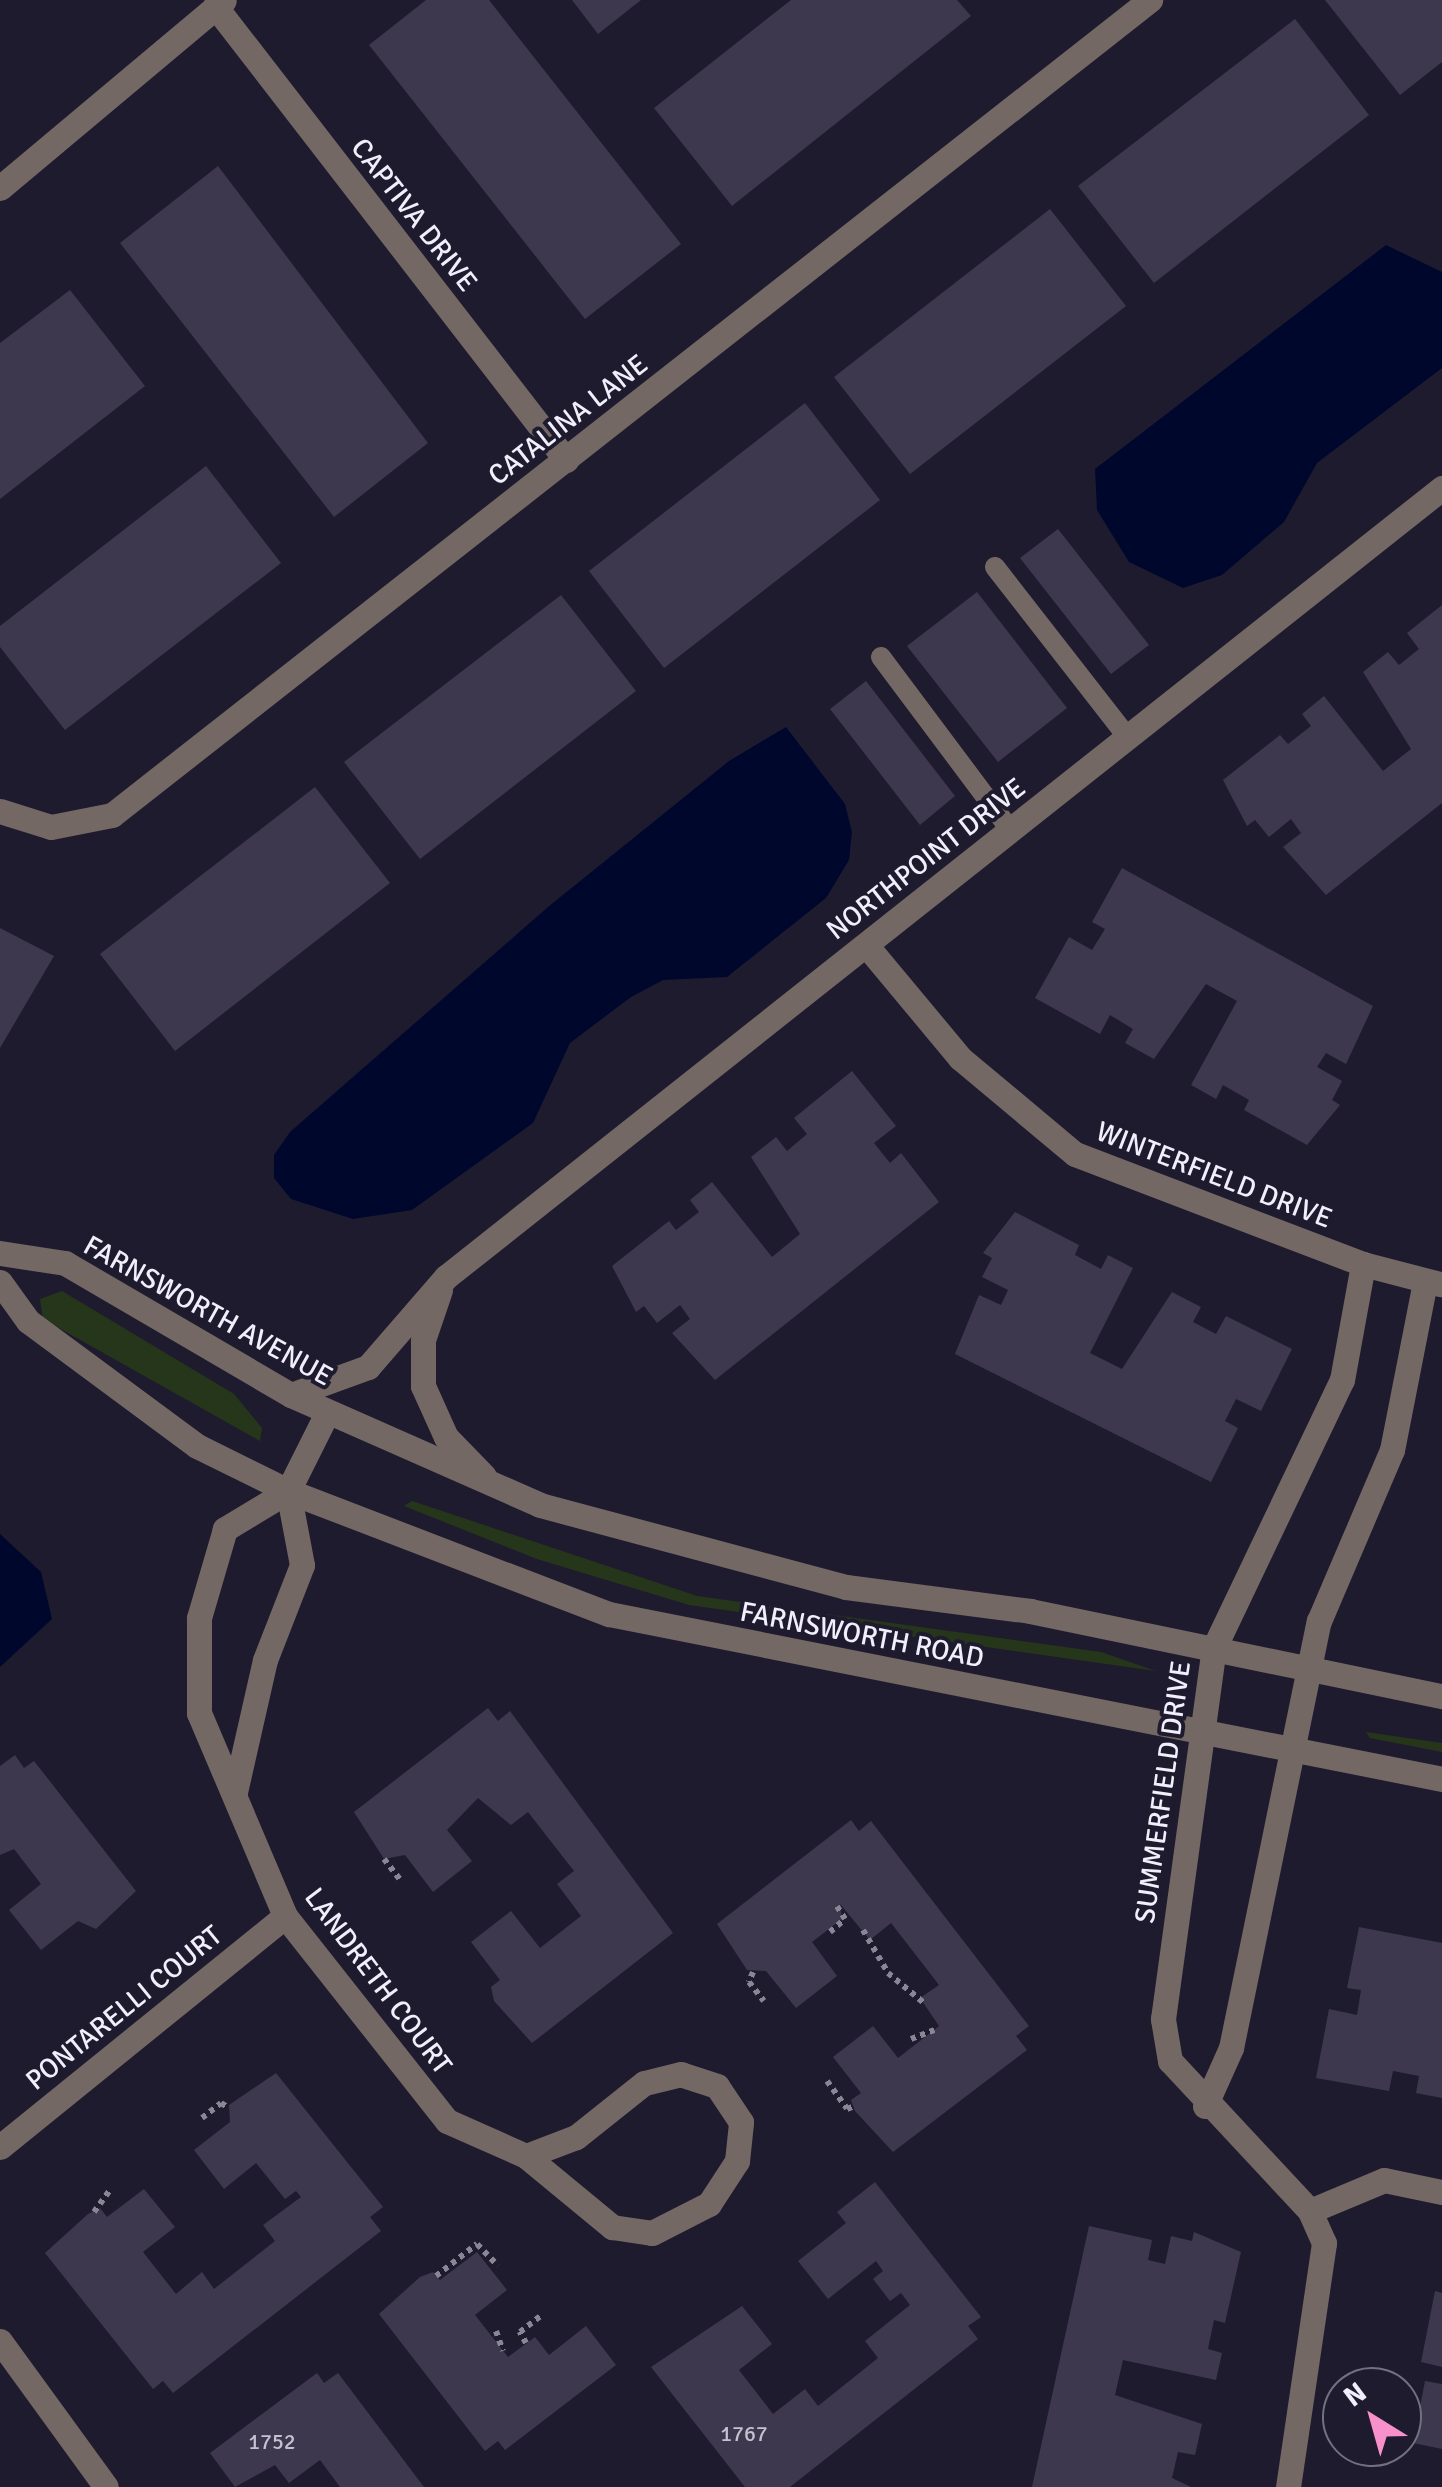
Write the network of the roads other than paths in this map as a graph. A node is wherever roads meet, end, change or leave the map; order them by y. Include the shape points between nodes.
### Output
1 (1150, 0) edge
2 (219, 3) edge
3 (0, 188) edge
4 (566, 460) junction
5 (1442, 488) edge
6 (995, 568) dead end
7 (881, 657) dead end
8 (1128, 738) junction
9 (0, 811) edge
10 (1011, 831) junction
11 (866, 945) junction
12 (0, 1254) edge
13 (1363, 1264) junction
14 (446, 1277) junction
15 (0, 1282) edge
16 (1434, 1283) edge
17 (291, 1394) junction
18 (327, 1413) junction
19 (493, 1486) junction
20 (288, 1491) junction
21 (1214, 1648) junction
22 (1308, 1671) junction
23 (1442, 1696) edge
24 (1202, 1732) junction
25 (1288, 1750) junction
26 (1442, 1779) edge
27 (236, 1792) junction
28 (285, 1916) junction
29 (1205, 2106) junction
30 (0, 2147) edge
31 (526, 2156) junction
32 (1442, 2192) edge
33 (1310, 2211) junction
34 (0, 2340) edge
35 (106, 2487) edge
36 (1288, 2487) edge

1 - 4 street, CATALINA LANE
2 - 3 street
2 - 4 street, CAPTIVA DRIVE
4 - 9 street, CATALINA LANE via 112,814 51,827
5 - 8 street, NORTHPOINT DRIVE
6 - 8 lane
7 - 10 lane
8 - 10 street, NORTHPOINT DRIVE
10 - 11 street, NORTHPOINT DRIVE
11 - 13 street, WINTERFIELD DRIVE via 960,1058 1075,1154
11 - 14 street, NORTHPOINT DRIVE
12 - 17 street, FARNSWORTH AVENUE via 66,1263
13 - 16 street, WINTERFIELD DRIVE
13 - 21 street, SUMMERFIELD DRIVE via 1342,1380
14 - 17 street, NORTHPOINT DRIVE via 368,1368
14 - 19 street via 423,1340 423,1386 446,1437
15 - 20 street via 28,1321 197,1446
16 - 22 street via 1392,1450 1331,1586
17 - 18 street, FARNSWORTH AVENUE
18 - 19 street, FARNSWORTH ROAD
18 - 20 street
19 - 21 street, FARNSWORTH ROAD via 846,1587 1030,1610
20 - 24 street, FARNSWORTH ROAD via 610,1614
20 - 27 street via 302,1565 265,1660
20 - 27 street, LANDRETH COURT via 225,1530 199,1618 198,1714
21 - 22 street, FARNSWORTH ROAD
21 - 24 street, SUMMERFIELD DRIVE
22 - 23 street, FARNSWORTH ROAD
22 - 25 street
24 - 25 street, FARNSWORTH ROAD
24 - 29 street, SUMMERFIELD DRIVE via 1163,2019 1170,2062
25 - 26 street, FARNSWORTH ROAD
25 - 29 street via 1230,2048
27 - 28 street, LANDRETH COURT
28 - 30 street, PONTARELLI COURT
28 - 31 street, LANDRETH COURT via 447,2122
29 - 33 street, SUMMERFIELD DRIVE
31 - 31 street, LANDRETH COURT via 612,2227 652,2233 708,2204 738,2162 741,2122 717,2086 681,2074 644,2082 576,2137
32 - 33 street via 1384,2180
33 - 36 street via 1324,2242
34 - 35 street

